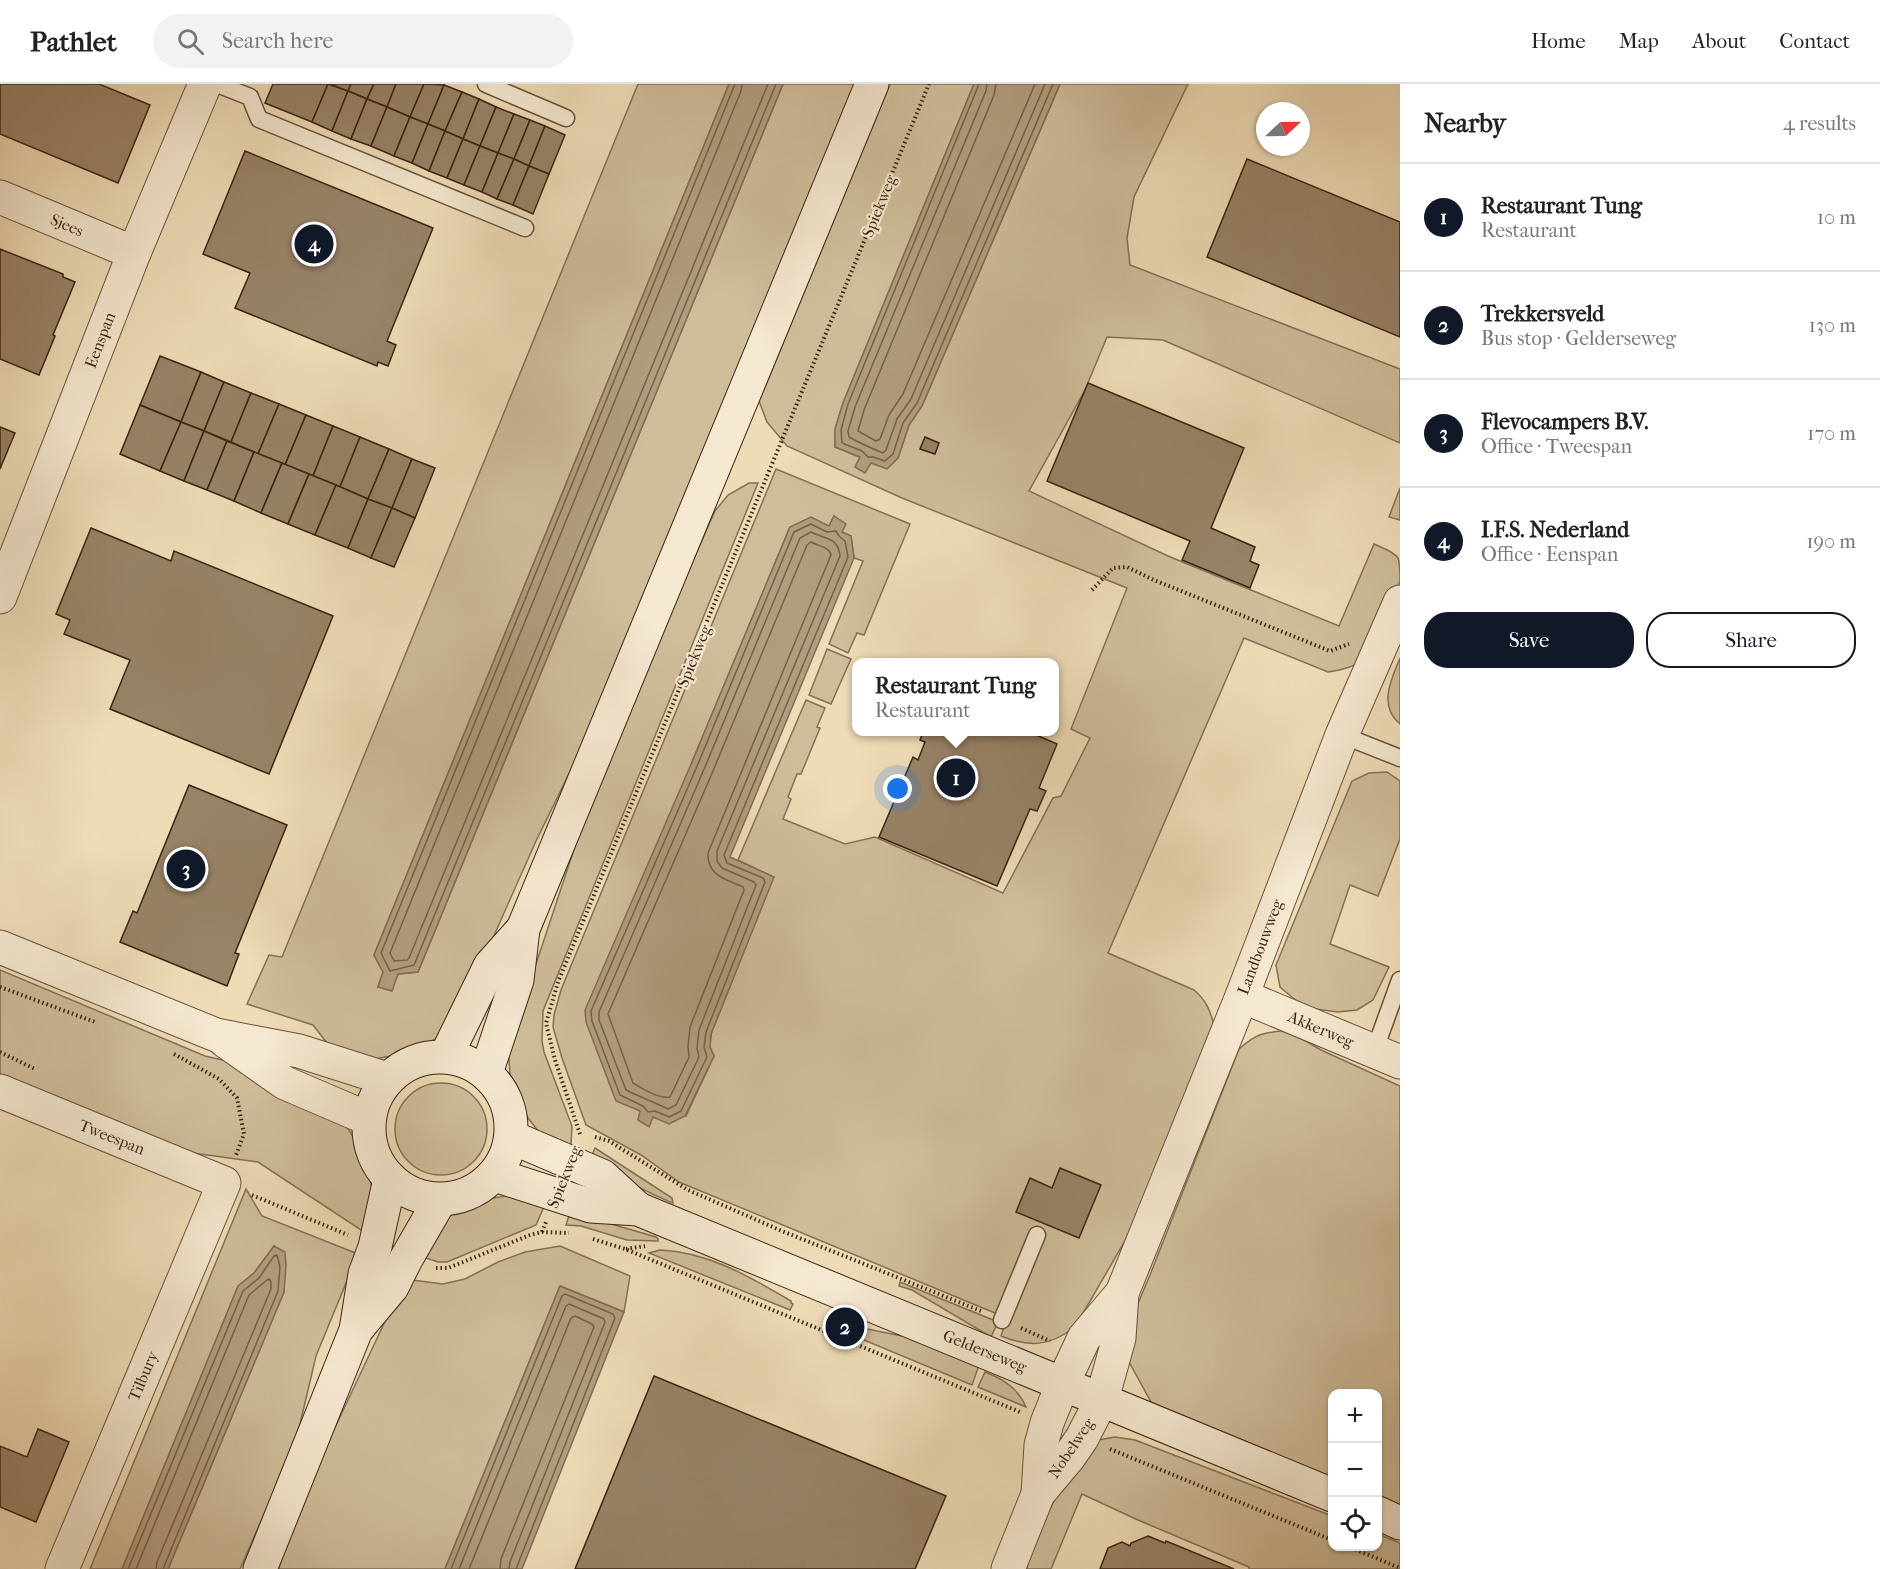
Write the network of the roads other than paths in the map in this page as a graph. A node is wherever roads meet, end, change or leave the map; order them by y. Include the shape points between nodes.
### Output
1 (205, 84) edge
2 (217, 84) edge
3 (486, 84) edge
4 (872, 84) edge
5 (566, 118) dead end
6 (0, 196) edge
7 (525, 228) dead end
8 (134, 252) junction
9 (0, 597) edge
10 (1400, 602) edge
11 (1342, 735) junction
12 (1400, 758) edge
13 (523, 928) junction
14 (0, 947) edge
15 (1400, 980) edge
16 (1242, 996) junction
17 (216, 1035) junction
18 (446, 1056) junction
19 (1387, 1057) edge
20 (486, 1073) junction
21 (387, 1079) junction
22 (0, 1091) edge
23 (369, 1119) junction
24 (511, 1137) junction
25 (226, 1169) joint
26 (495, 1175) junction
27 (390, 1179) junction
28 (440, 1200) junction
29 (638, 1209) junction
30 (1037, 1235) dead end
31 (1122, 1293) junction
32 (1002, 1320) road end
33 (356, 1330) junction
34 (1063, 1383) junction
35 (1102, 1399) junction
36 (1328, 1493) edge
37 (1038, 1494) junction
38 (1382, 1515) edge
39 (1400, 1523) edge
40 (62, 1569) edge
41 (260, 1569) edge
42 (1008, 1569) edge

1 - 8 street, Eenspan
2 - 7 lane via 250,97 259,118
3 - 5 lane
4 - 13 street
6 - 8 street, Sjees
8 - 9 street, Eenspan
10 - 11 street, Landbouwweg
11 - 12 lane
11 - 16 street, Landbouwweg
13 - 18 street via 490,966
13 - 20 street via 517,980
14 - 17 street
15 - 19 lane
16 - 19 street, Akkerweg
16 - 31 street, Landbouwweg
17 - 21 street via 299,1051
17 - 23 street via 285,1083
18 - 20 street
18 - 21 street via 404,1065
20 - 24 street via 501,1091 510,1113
21 - 23 street via 375,1098
22 - 25 street, Tweespan
23 - 27 street via 369,1141 377,1162
24 - 26 street via 506,1157
24 - 29 street, Gelderseweg via 575,1148
25 - 40 street, Tilbury
26 - 28 street via 479,1189
26 - 29 street, Gelderseweg via 591,1206
27 - 28 street via 413,1194
27 - 33 street via 365,1274
28 - 33 street via 393,1287
29 - 34 street, Gelderseweg
30 - 32 lane
31 - 34 street, Landbouwweg via 1084,1338
31 - 35 street, Landbouwweg via 1119,1338
33 - 41 street
34 - 35 street, Gelderseweg
34 - 37 street, Nobelweg via 1041,1445
35 - 36 street, Gelderseweg
35 - 37 street, Nobelweg via 1082,1438
37 - 42 street, Nobelweg
38 - 39 street

